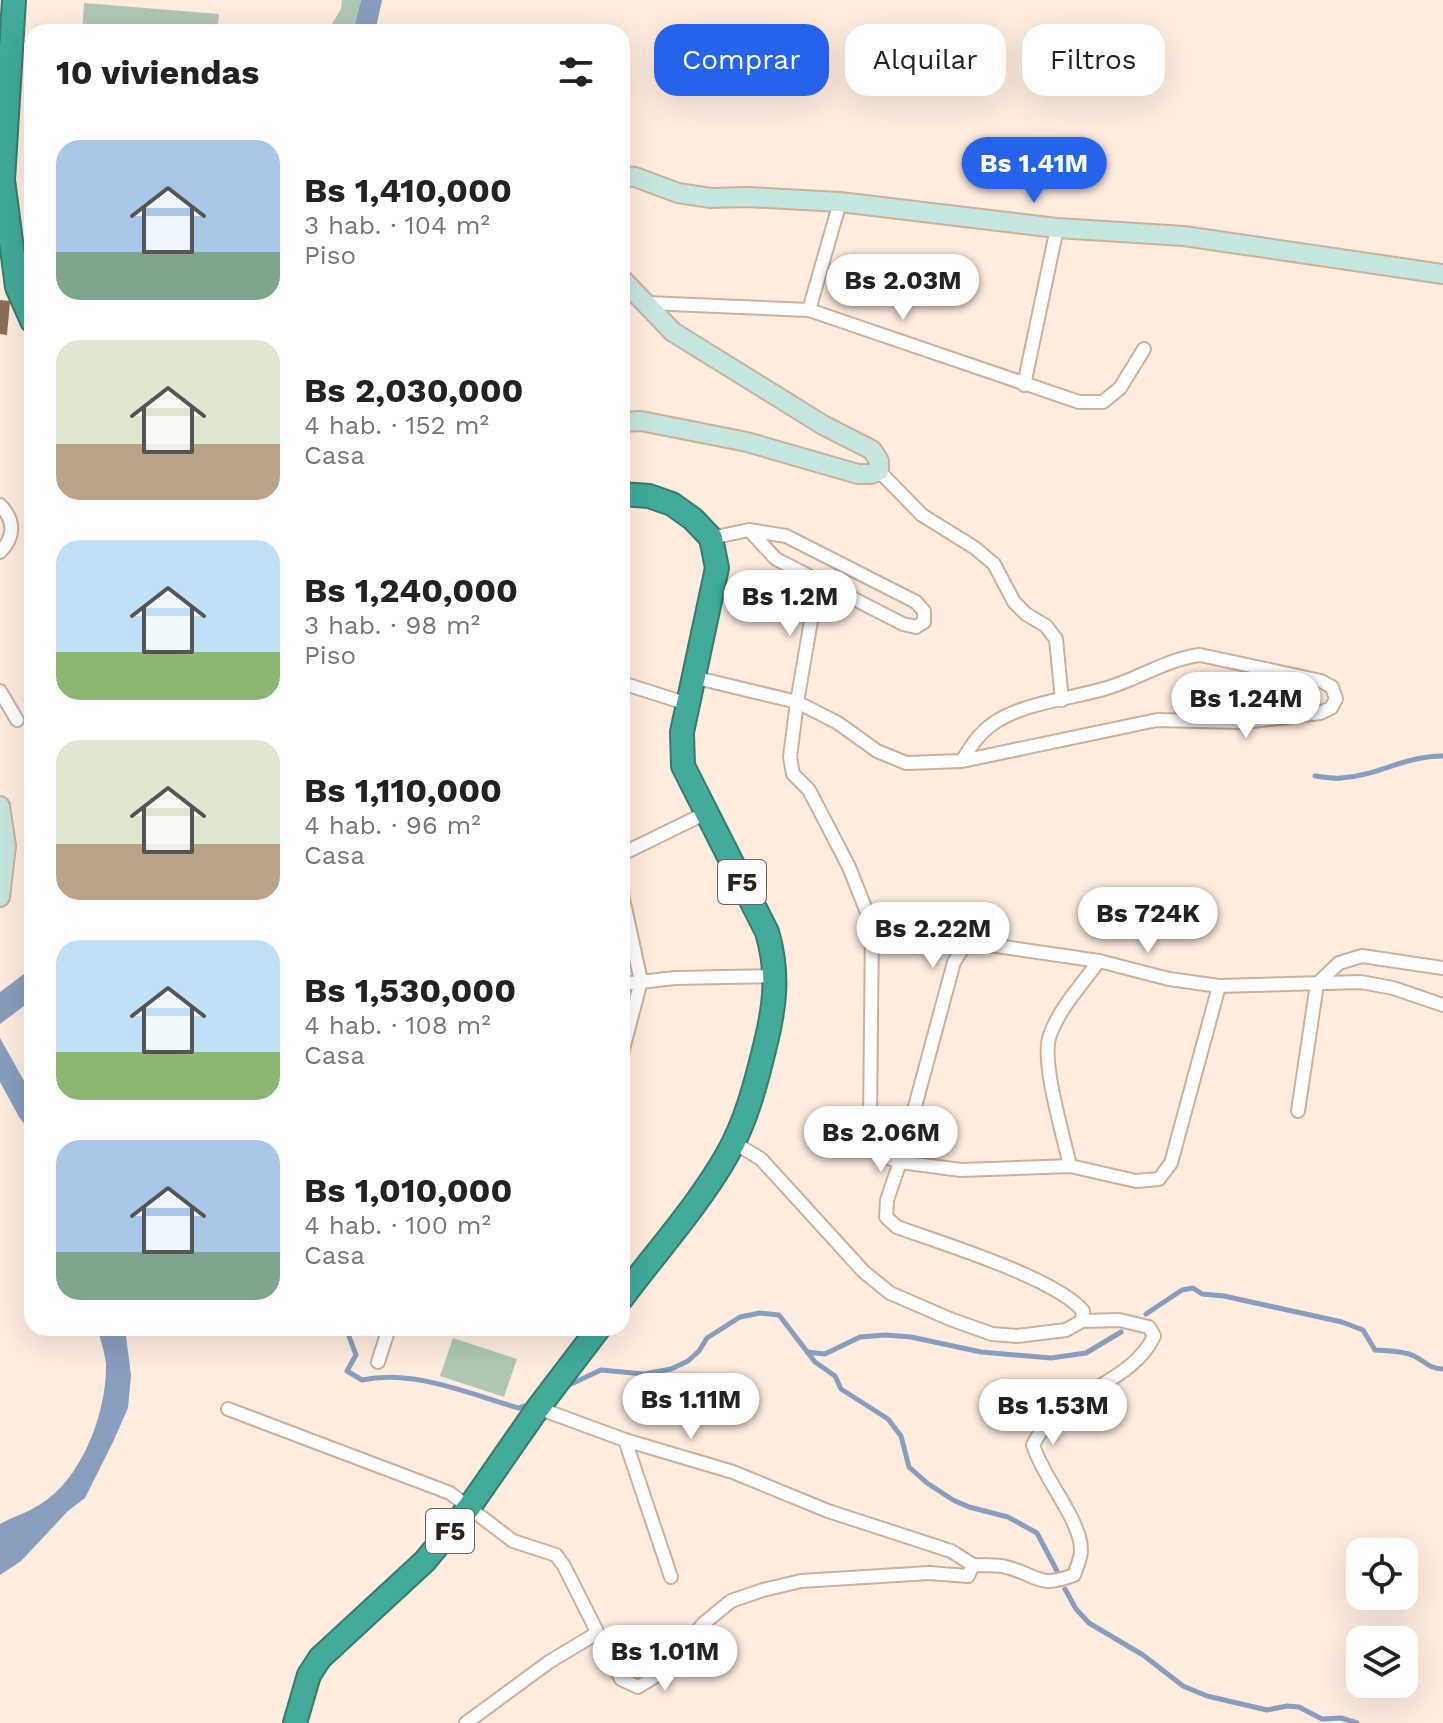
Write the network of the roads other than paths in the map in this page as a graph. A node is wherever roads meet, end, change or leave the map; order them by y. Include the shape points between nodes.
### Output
1 (14, 0) edge
2 (630, 177) edge
3 (840, 202) junction
4 (1057, 228) junction
5 (1443, 274) edge
6 (630, 287) edge
7 (24, 303) edge
8 (647, 303) junction
9 (809, 310) junction
10 (1144, 349) dead end
11 (1024, 385) junction
12 (630, 422) edge
13 (879, 471) junction
14 (630, 495) edge
15 (0, 505) edge
16 (749, 530) junction
17 (711, 538) junction
18 (0, 552) edge
19 (818, 580) junction
20 (693, 677) junction
21 (630, 686) edge
22 (0, 691) edge
23 (1062, 700) junction
24 (797, 702) junction
25 (688, 704) junction
26 (17, 720) dead end
27 (962, 761) junction
28 (0, 806) edge
29 (706, 813) junction
30 (630, 850) edge
31 (0, 897) edge
32 (630, 931) edge
33 (1099, 961) junction
34 (1443, 968) edge
35 (776, 976) junction
36 (641, 981) junction
37 (630, 983) edge
38 (1317, 984) junction
39 (1219, 986) junction
40 (1443, 1005) edge
41 (630, 1023) edge
42 (1298, 1111) dead end
43 (733, 1142) junction
44 (900, 1162) junction
45 (1070, 1166) junction
46 (630, 1283) edge
47 (1082, 1321) junction
48 (386, 1336) edge
49 (593, 1336) edge
50 (378, 1362) dead end
51 (538, 1408) junction
52 (228, 1409) dead end
53 (625, 1440) junction
54 (470, 1506) junction
55 (973, 1565) junction
56 (671, 1577) dead end
57 (597, 1633) junction
58 (295, 1723) edge
59 (466, 1723) edge

1 - 7 highway via 3,180 17,287
2 - 3 street via 711,198
3 - 4 street
3 - 9 street
4 - 5 street via 1184,236
4 - 11 street
6 - 8 street
8 - 9 street
8 - 13 street via 673,332 872,450
9 - 11 street
10 - 11 street via 1120,388 1103,402 1079,402
12 - 13 street via 747,442 858,474
13 - 23 street via 922,515 994,564 1014,602 1046,626 1056,639
14 - 17 highway via 672,504
15 - 18 street via 12,524
16 - 17 street
16 - 19 street via 776,559
16 - 19 street via 786,536 916,602 924,611 924,622 916,627 903,624
17 - 20 highway, F5 via 717,568
19 - 24 street
20 - 24 street
20 - 25 highway, F5
21 - 25 street
22 - 26 street
23 - 27 street via 995,722 976,738
23 - 27 street via 1200,655 1321,681 1332,687 1336,699 1320,713 1243,722 1157,720
24 - 27 street via 906,763
24 - 44 street via 793,774 809,790 872,925 870,1121 873,1143
25 - 29 highway, F5 via 683,766
28 - 31 street via 6,846
29 - 30 street
29 - 35 highway, F5 via 767,932
32 - 36 street
33 - 39 street
33 - 44 street via 976,943 963,948 954,962
33 - 45 street via 1048,1038 1047,1058
34 - 38 street via 1362,956 1339,963
35 - 36 street
35 - 43 highway, F5 via 754,1088
36 - 37 street
36 - 41 street
38 - 39 street
38 - 40 street via 1361,982
38 - 42 street
39 - 45 street via 1171,1163 1159,1179 1136,1181
43 - 46 highway, F5 via 700,1195
43 - 47 street via 761,1159 864,1272 890,1293 992,1334 1066,1330
44 - 45 street via 961,1170
44 - 47 street via 886,1217 897,1227 1017,1271 1075,1301 1083,1311
47 - 55 street via 1119,1320 1149,1327 1154,1336 1128,1368 1075,1400 1040,1431 1033,1445 1078,1531 1081,1551 1074,1575 1053,1583 1006,1567
48 - 50 street
49 - 51 highway, F5
51 - 53 street
51 - 54 highway, F5
52 - 54 street via 450,1493
53 - 55 street via 733,1472 828,1511 951,1551
53 - 56 street
54 - 57 street via 513,1541 556,1555
54 - 58 highway, F5 via 425,1561 320,1658 309,1675
55 - 57 street via 968,1576 929,1573 801,1581 731,1601 703,1624 664,1671 638,1687 621,1679
57 - 59 street

